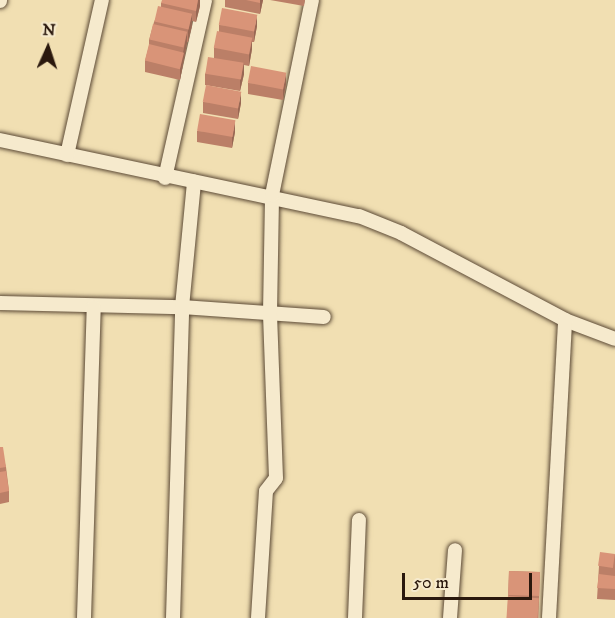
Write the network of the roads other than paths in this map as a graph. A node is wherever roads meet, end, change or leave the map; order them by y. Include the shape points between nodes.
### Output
1 (102, 0) edge
2 (205, 0) edge
3 (312, 0) edge
4 (0, 140) edge
5 (67, 155) junction
6 (165, 178) junction
7 (194, 182) junction
8 (272, 195) junction
9 (0, 303) edge
10 (94, 307) junction
11 (182, 307) junction
12 (270, 313) junction
13 (324, 317) dead end
14 (565, 320) junction
15 (615, 339) edge
16 (359, 520) dead end
17 (455, 550) dead end
18 (84, 618) edge
19 (173, 618) edge
20 (258, 618) edge
21 (356, 618) edge
22 (450, 618) edge
23 (549, 618) edge

1 - 5 street
2 - 6 street
3 - 8 street
4 - 5 street
5 - 6 street
6 - 7 street
7 - 8 street
7 - 11 street
8 - 12 street
8 - 14 street via 359,216 401,233
9 - 10 street
10 - 11 street
10 - 18 street
11 - 12 street
11 - 19 street
12 - 13 street
12 - 20 street via 276,478 266,491
14 - 15 street
14 - 23 street
16 - 21 street
17 - 22 street

